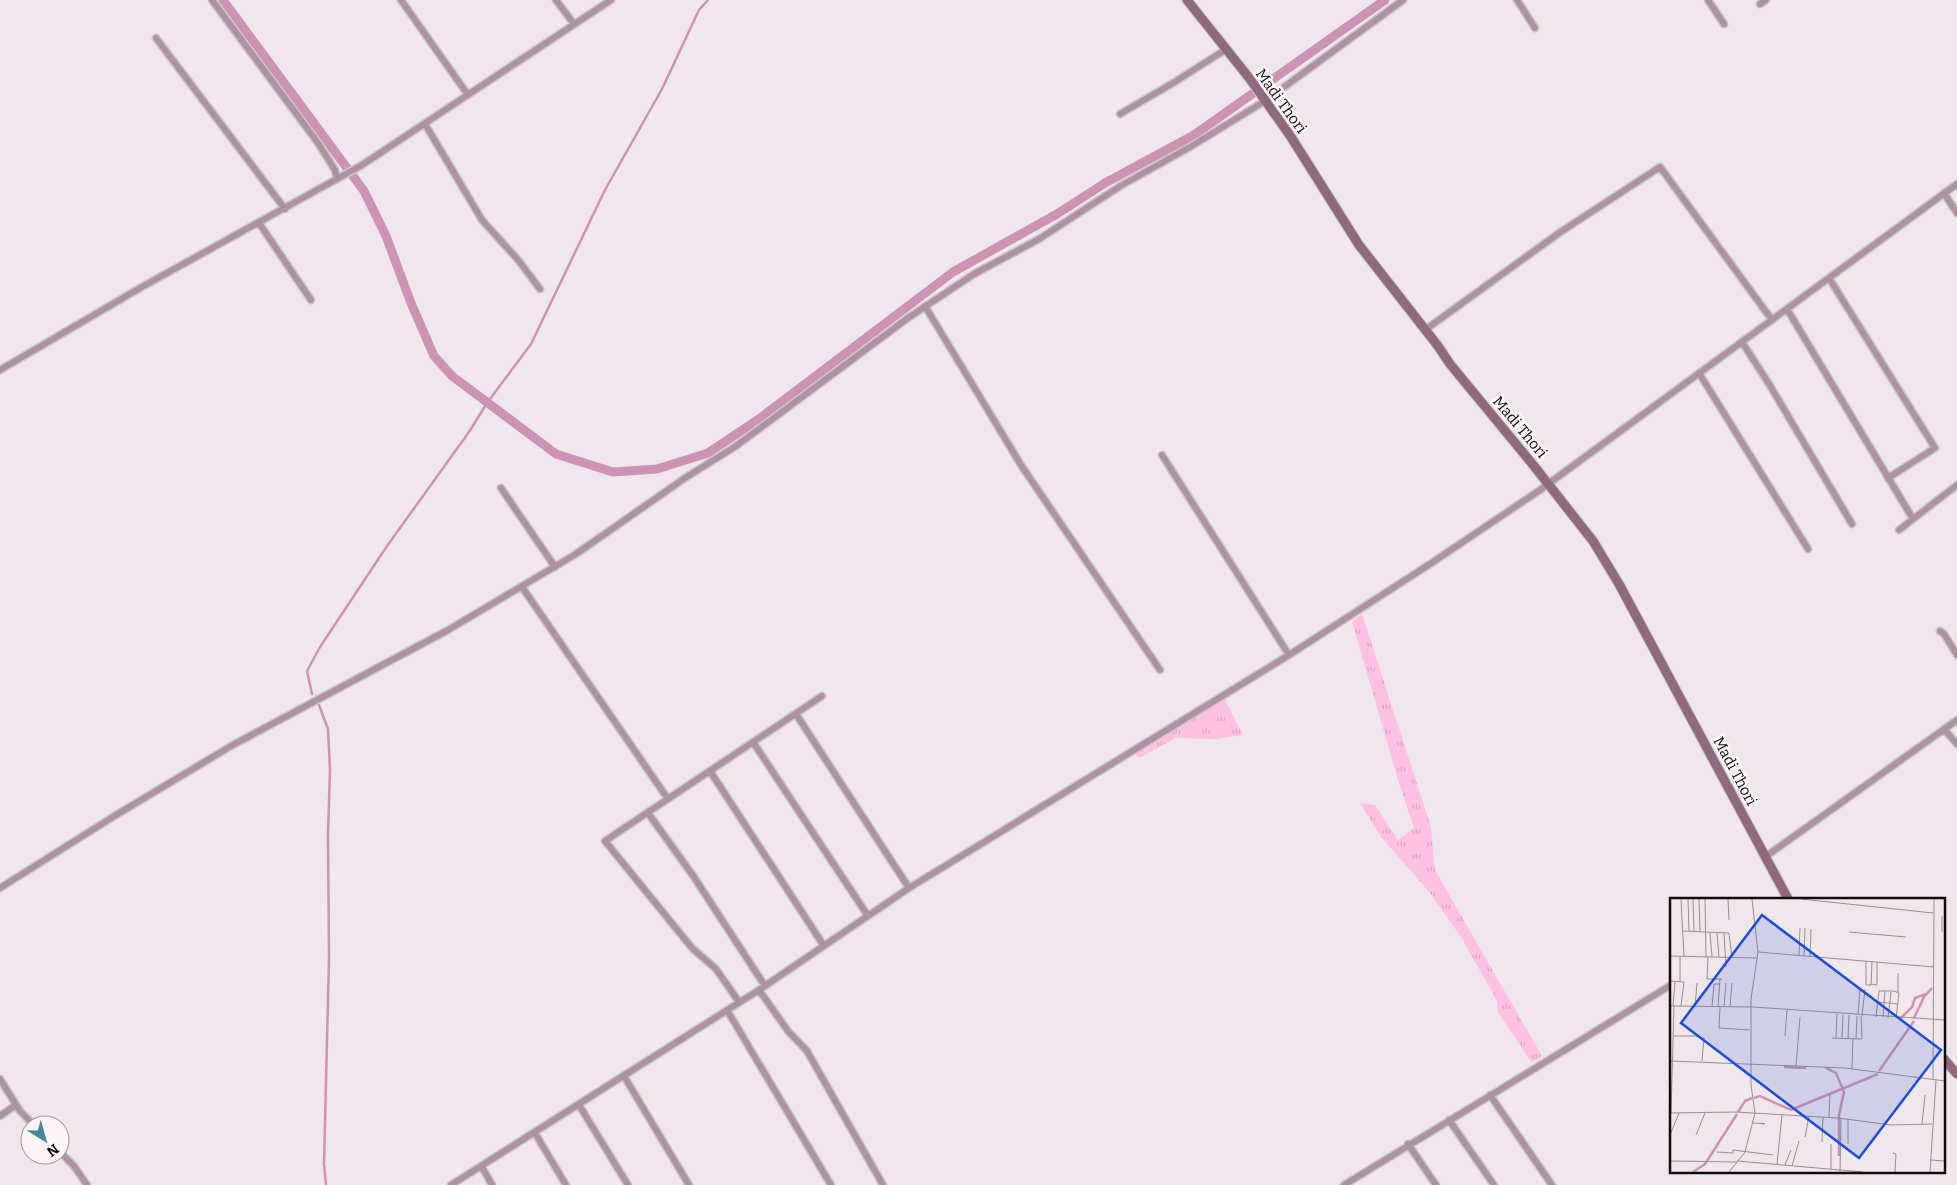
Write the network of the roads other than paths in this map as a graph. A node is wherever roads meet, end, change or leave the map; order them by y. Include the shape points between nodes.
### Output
1 (212, 0) edge
2 (401, 0) edge
3 (556, 0) edge
4 (611, 0) edge
5 (1187, 0) edge
6 (1403, 0) edge
7 (1517, 0) edge
8 (1708, 0) edge
9 (574, 24) junction
10 (1724, 24) dead end
11 (1535, 28) dead end
12 (156, 38) dead end
13 (1226, 50) junction
14 (468, 95) junction
15 (1263, 98) junction
16 (1120, 114) dead end
17 (424, 124) junction
18 (338, 178) junction
19 (1957, 184) edge
20 (1944, 193) junction
21 (285, 209) junction
22 (1957, 213) edge
23 (259, 223) junction
24 (1830, 278) junction
25 (540, 289) dead end
26 (311, 300) dead end
27 (925, 306) junction
28 (1787, 309) junction
29 (1772, 320) junction
30 (1425, 330) junction
31 (1742, 342) junction
32 (0, 370) edge
33 (1699, 373) junction
34 (1162, 455) dead end
35 (1888, 478) junction
36 (1548, 484) junction
37 (1957, 484) edge
38 (502, 488) dead end
39 (1913, 519) junction
40 (1852, 524) dead end
41 (1899, 530) dead end
42 (1808, 549) dead end
43 (556, 567) junction
44 (522, 587) junction
45 (1940, 631) dead end
46 (1289, 655) junction
47 (1957, 655) edge
48 (1160, 670) dead end
49 (822, 696) dead end
50 (796, 714) junction
51 (1957, 720) edge
52 (1944, 729) junction
53 (753, 742) junction
54 (1957, 744) edge
55 (710, 771) junction
56 (668, 800) junction
57 (648, 813) junction
58 (1766, 857) junction
59 (0, 888) edge
60 (910, 888) junction
61 (1787, 898) edge
62 (868, 916) junction
63 (824, 946) junction
64 (1670, 986) edge
65 (762, 988) junction
66 (739, 1002) junction
67 (727, 1010) junction
68 (1944, 1059) edge
69 (1957, 1074) edge
70 (624, 1076) junction
71 (0, 1079) edge
72 (1490, 1096) junction
73 (16, 1105) junction
74 (579, 1105) junction
75 (25, 1115) edge
76 (0, 1116) edge
77 (1449, 1120) junction
78 (535, 1133) junction
79 (1408, 1144) junction
80 (70, 1162) edge
81 (482, 1167) junction
82 (87, 1185) edge
83 (451, 1185) edge
84 (492, 1185) edge
85 (566, 1185) edge
86 (628, 1185) edge
87 (689, 1185) edge
88 (831, 1185) edge
89 (883, 1185) edge
90 (1344, 1185) edge
91 (1436, 1185) edge
92 (1494, 1185) edge
93 (1552, 1185) edge

1 - 18 street via 318,143
2 - 14 street
3 - 9 street
4 - 9 street
5 - 13 main road, Madi Thori
6 - 15 street
7 - 11 street
8 - 10 street
9 - 14 street
12 - 21 street
13 - 15 main road, Madi Thori
13 - 16 street
14 - 17 street
15 - 27 street via 1190,147
15 - 30 main road, Madi Thori via 1359,245
17 - 18 street
17 - 25 street via 482,220
18 - 21 street
19 - 20 street
20 - 22 street
20 - 24 street
21 - 23 street
23 - 26 street
23 - 32 street
24 - 28 street
24 - 35 street via 1935,448
27 - 43 street via 736,446
27 - 48 street via 1021,465
28 - 29 street
28 - 35 street
29 - 30 street via 1660,167 1559,233
29 - 31 street
30 - 36 main road, Madi Thori
31 - 33 street
31 - 40 street
33 - 36 street
33 - 42 street
34 - 46 street
35 - 39 street
36 - 46 street
36 - 58 main road, Madi Thori via 1593,541 1619,584
37 - 39 street
38 - 43 street
39 - 41 street
43 - 44 street
44 - 56 street
44 - 59 street via 231,746
45 - 47 street
46 - 60 street
49 - 50 street
50 - 53 street
50 - 60 street
51 - 52 street
52 - 54 street
52 - 58 street
53 - 55 street
53 - 62 street
55 - 56 street
55 - 63 street
56 - 57 street
57 - 65 street via 699,884
57 - 66 street via 605,842 692,948 716,969
58 - 61 main road, Madi Thori
60 - 62 street
62 - 63 street
63 - 65 street
64 - 72 street
65 - 66 street
65 - 89 street via 788,1031 807,1052
66 - 67 street
67 - 70 street
67 - 88 street
68 - 69 main road
70 - 74 street
70 - 87 street
71 - 73 street
72 - 77 street
72 - 93 street
73 - 75 street
73 - 76 street
74 - 78 street
74 - 86 street
77 - 79 street
77 - 92 street
78 - 81 street
78 - 85 street
79 - 90 street
79 - 91 street
80 - 82 street
81 - 83 street
81 - 84 street

